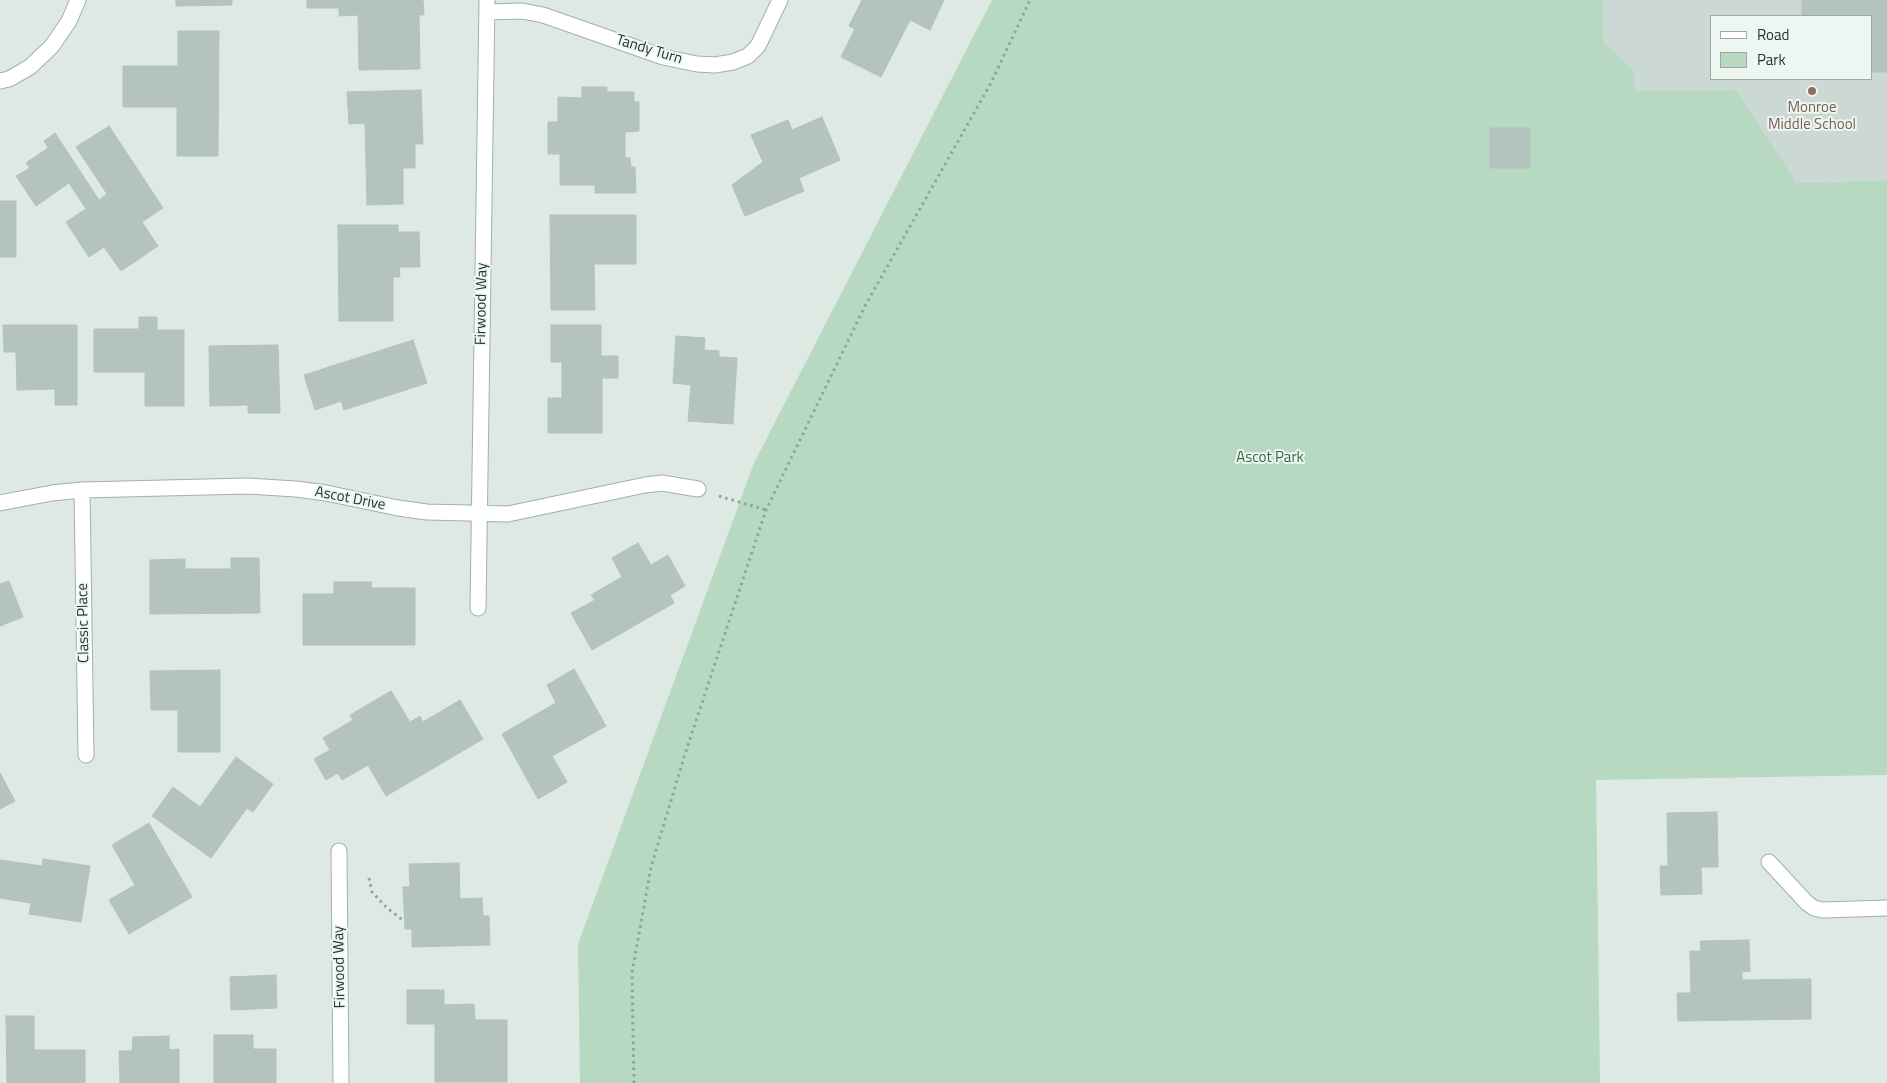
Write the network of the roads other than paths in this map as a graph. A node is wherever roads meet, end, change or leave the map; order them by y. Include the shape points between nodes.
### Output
1 (78, 0) edge
2 (780, 0) edge
3 (487, 6) edge
4 (0, 81) edge
5 (698, 489) road end
6 (82, 490) junction
7 (0, 503) edge
8 (479, 514) junction
9 (478, 608) dead end
10 (86, 755) dead end
11 (339, 851) dead end
12 (1769, 862) dead end
13 (1887, 908) edge
14 (341, 1083) edge

1 - 4 street via 52,46 30,67
2 - 3 street, Tandy Turn via 758,46 748,56 715,64 663,57 543,15
3 - 8 street, Firwood Way
5 - 8 street, Ascot Drive via 662,483 522,512
6 - 7 street, Ascot Drive
6 - 8 street, Ascot Drive via 276,487 427,512
6 - 10 street, Classic Place
8 - 9 street, Firwood Way
11 - 14 street, Firwood Way
12 - 13 street via 1814,908

